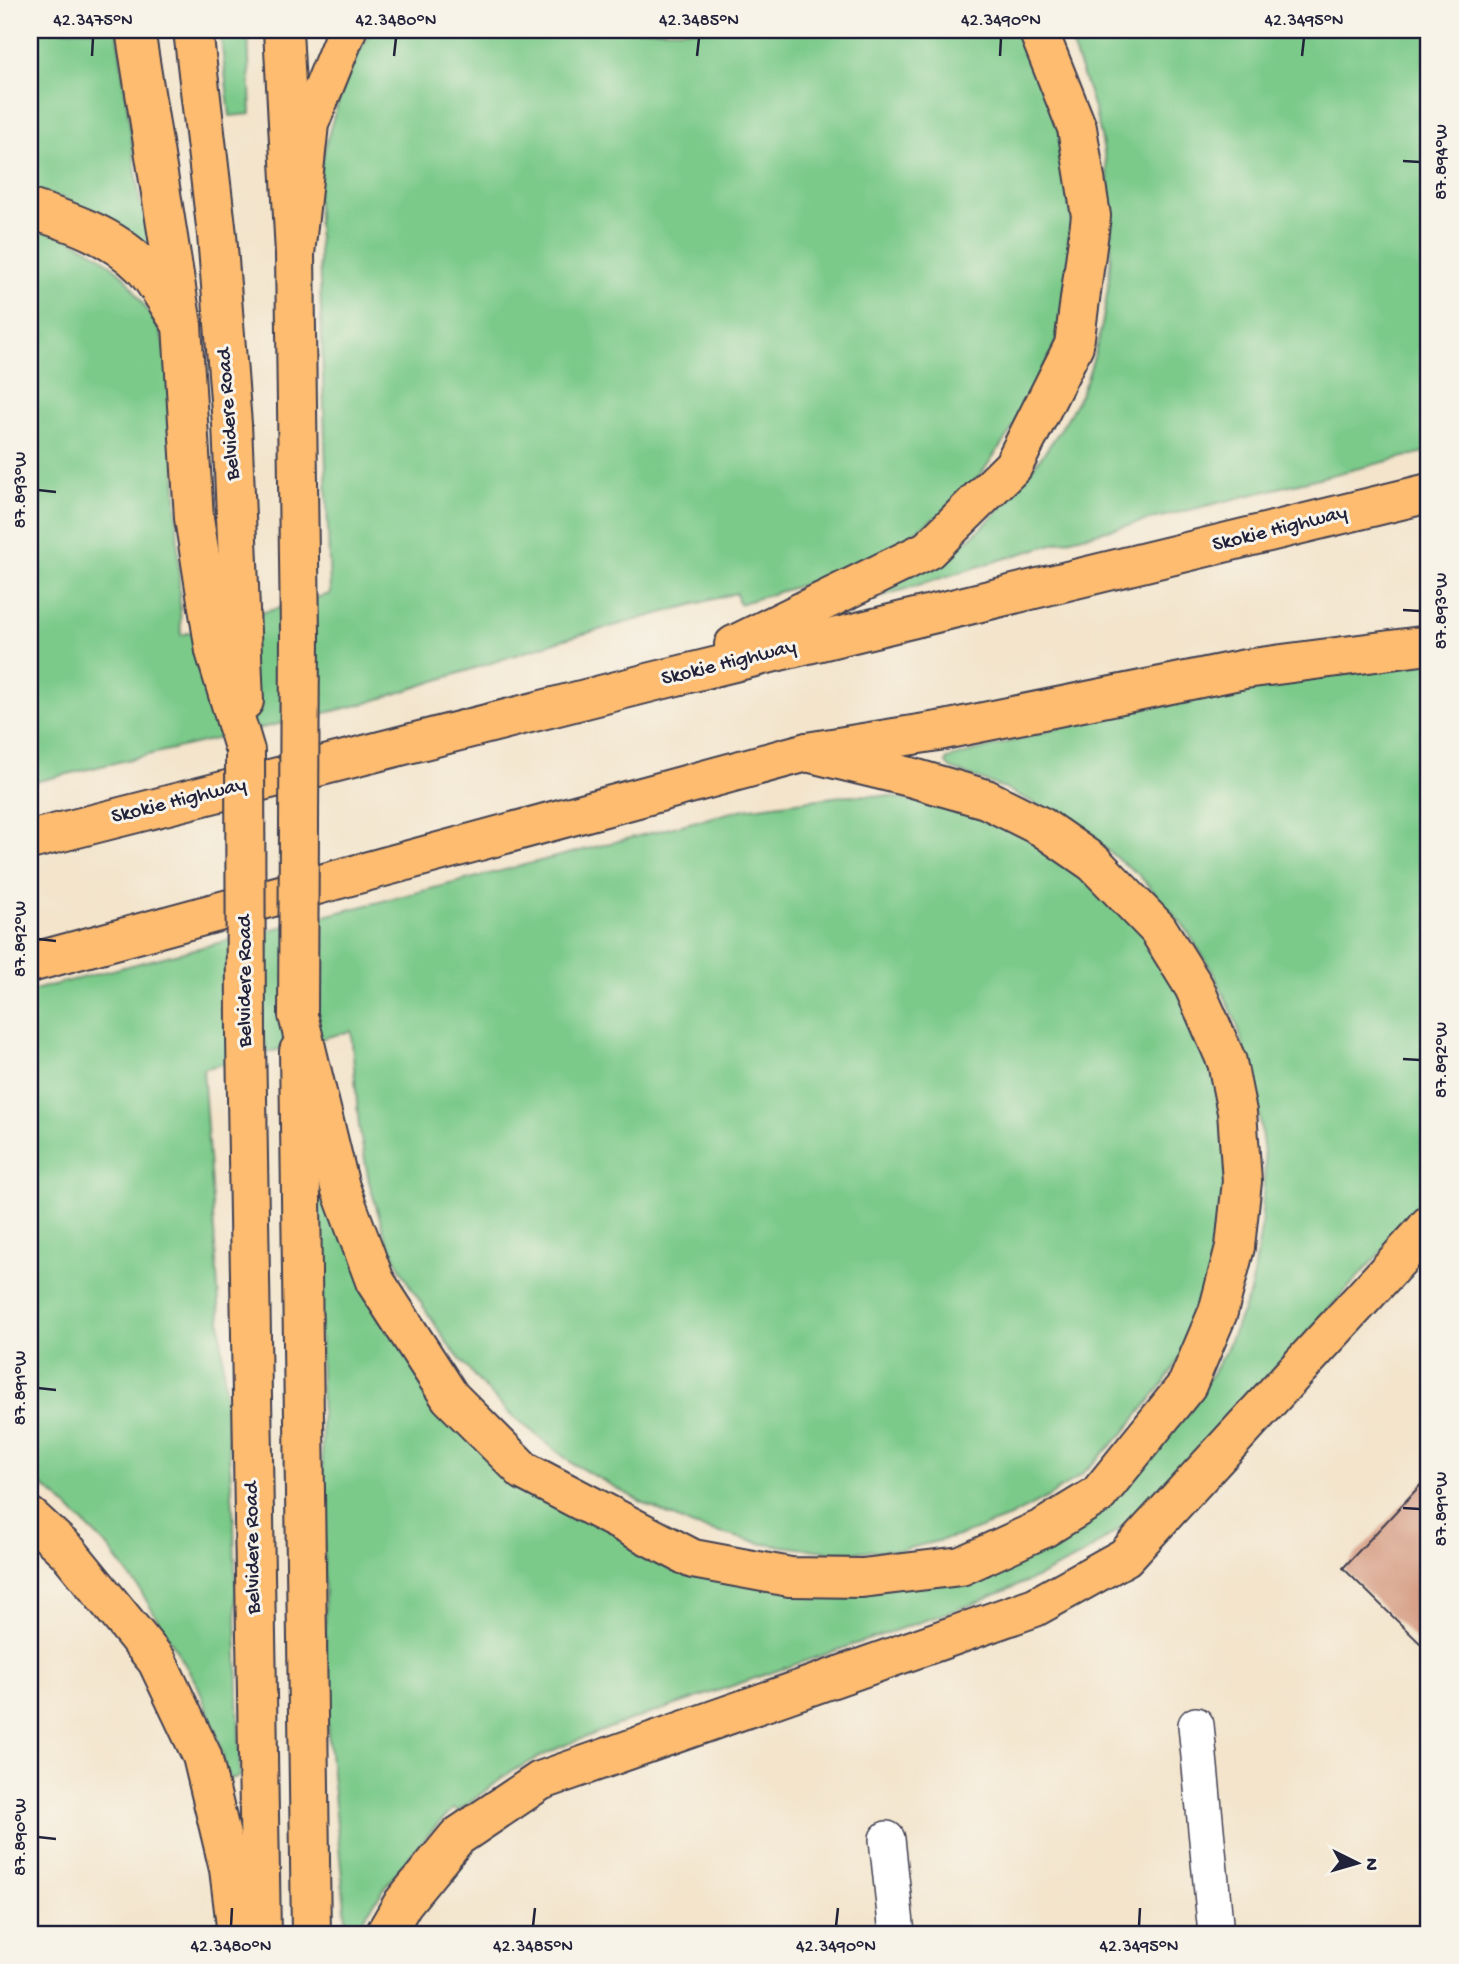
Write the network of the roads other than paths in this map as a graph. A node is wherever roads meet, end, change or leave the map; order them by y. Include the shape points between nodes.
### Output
1 (135, 30) edge
2 (193, 30) edge
3 (283, 30) edge
4 (347, 30) edge
5 (1038, 30) edge
6 (30, 209) edge
7 (295, 254) junction
8 (182, 325) junction
9 (1429, 493) edge
10 (229, 644) junction
11 (1429, 645) edge
12 (652, 682) junction
13 (807, 752) junction
14 (30, 840) edge
15 (30, 963) edge
16 (298, 1015) junction
17 (1428, 1227) edge
18 (30, 1517) edge
19 (1196, 1724) dead end
20 (887, 1839) dead end
21 (237, 1934) edge
22 (261, 1934) edge
23 (311, 1934) edge
24 (385, 1934) edge
25 (897, 1934) edge
26 (1216, 1934) edge

1 - 8 main road
2 - 10 main road, Belvidere Road via 232,424
3 - 7 main road
4 - 7 main road via 309,124
5 - 12 main road via 1077,128 1091,216 1074,345 1013,467 928,550
6 - 8 main road via 72,222 113,243 142,266
7 - 16 main road, bridge
8 - 10 main road via 194,518
9 - 12 main road, Skokie Highway
10 - 22 main road, Belvidere Road, bridge via 245,751
11 - 13 main road via 1245,669 944,730
12 - 14 main road, Skokie Highway
13 - 15 main road
13 - 16 main road via 986,799 1042,827 1094,863 1158,929 1194,987 1227,1062 1237,1112 1241,1181 1235,1247 1219,1312 1187,1385 1098,1495 1044,1528 961,1566 862,1578 790,1577 693,1559 524,1471 450,1398 375,1281 340,1187
16 - 23 main road
17 - 24 main road via 1125,1557 1035,1607 540,1781 457,1837 403,1903
18 - 21 main road via 69,1553 156,1661 202,1756 229,1869
19 - 26 lane
20 - 25 lane

